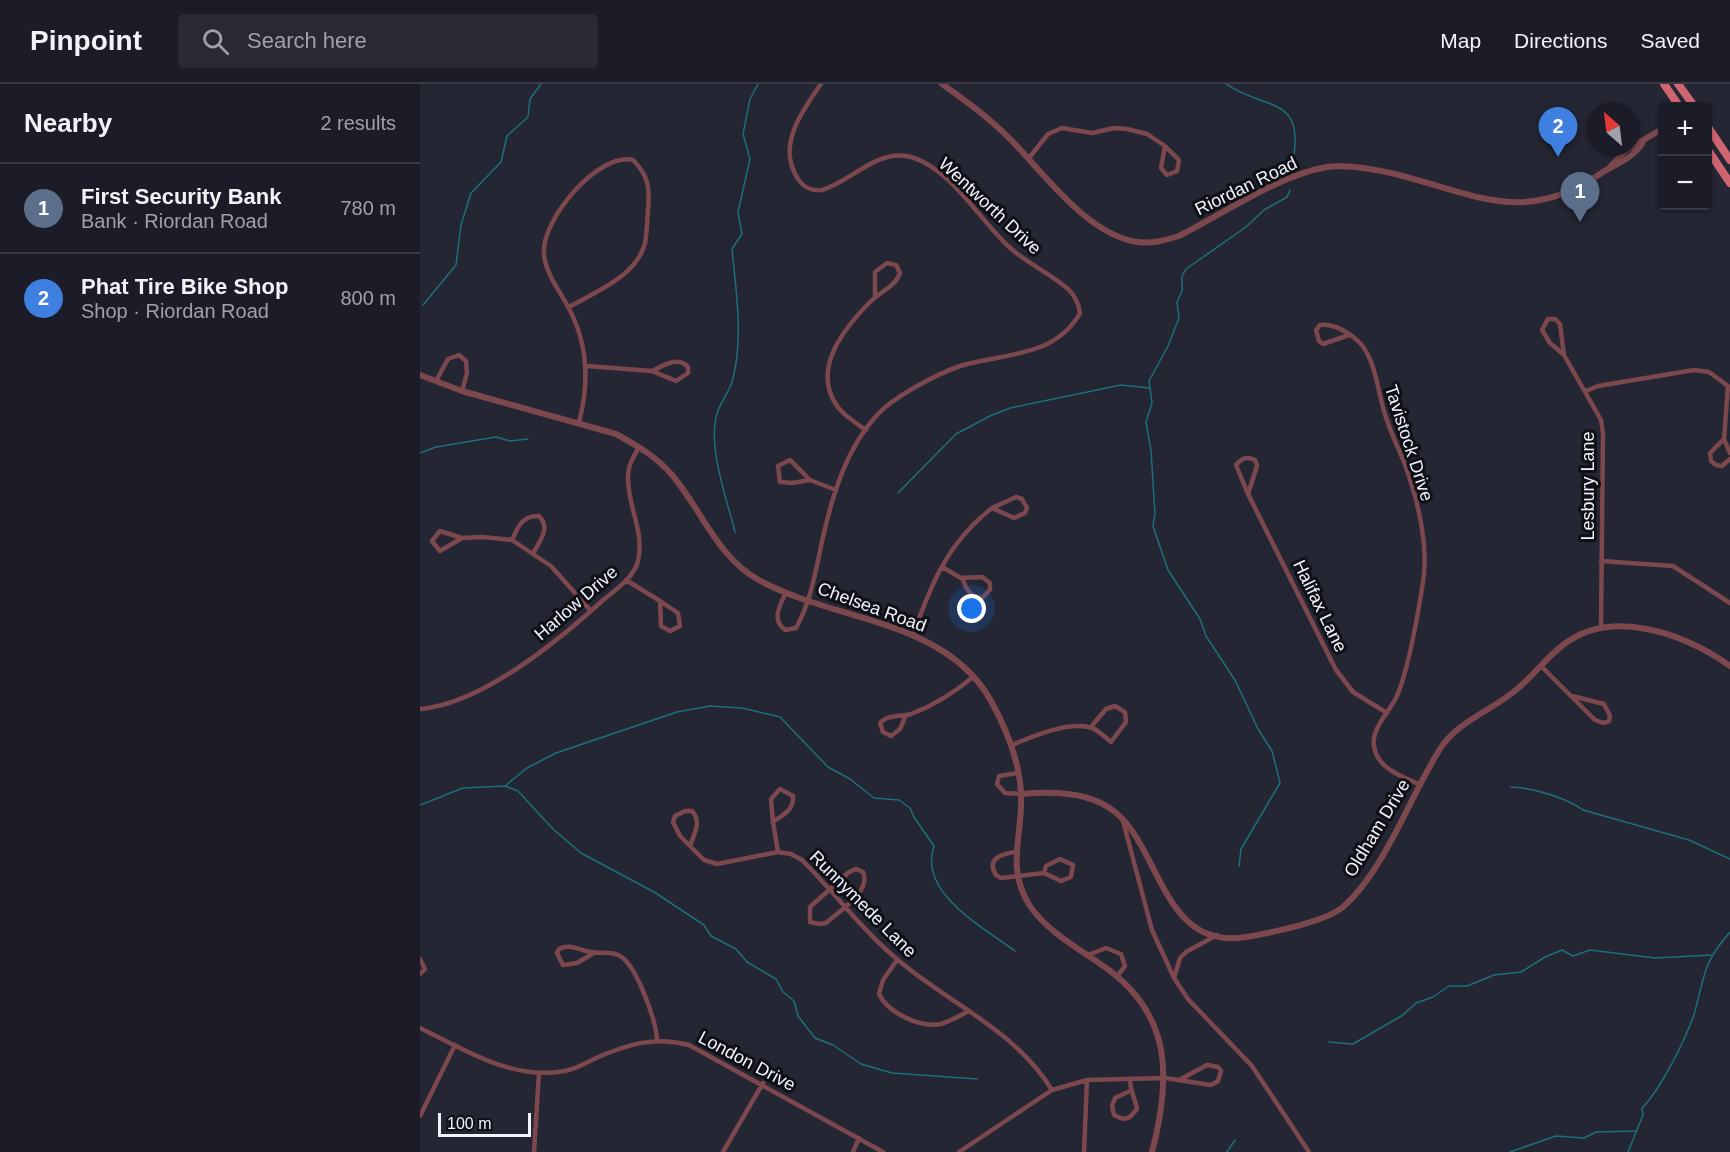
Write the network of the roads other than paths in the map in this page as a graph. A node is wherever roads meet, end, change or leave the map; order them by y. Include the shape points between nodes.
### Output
1 (821, 84) edge
2 (942, 84) edge
3 (1664, 84) edge
4 (1678, 84) edge
5 (1670, 92) junction
6 (1671, 102) edge
7 (1676, 102) edge
8 (1691, 102) edge
9 (1658, 132) edge
10 (1712, 134) edge
11 (1165, 146) junction
12 (1711, 156) edge
13 (1029, 158) junction
14 (1730, 160) edge
15 (1730, 183) edge
16 (875, 297) junction
17 (569, 307) junction
18 (1349, 335) junction
19 (1564, 355) junction
20 (587, 366) junction
21 (652, 371) junction
22 (420, 375) edge
23 (435, 382) junction
24 (1729, 387) edge
25 (462, 391) junction
26 (1586, 391) junction
27 (1728, 420) edge
28 (579, 422) junction
29 (866, 430) junction
30 (1724, 439) junction
31 (639, 446) junction
32 (1730, 453) edge
33 (1730, 459) edge
34 (810, 480) junction
35 (836, 490) junction
36 (1248, 494) junction
37 (992, 508) junction
38 (462, 538) junction
39 (512, 540) junction
40 (534, 552) junction
41 (1601, 561) junction
42 (942, 567) junction
43 (961, 578) junction
44 (626, 579) junction
45 (786, 592) junction
46 (660, 601) junction
47 (808, 601) junction
48 (1730, 603) edge
49 (591, 611) junction
50 (1601, 627) junction
51 (913, 634) junction
52 (1541, 666) junction
53 (1730, 666) edge
54 (973, 677) junction
55 (1572, 696) junction
56 (420, 709) edge
57 (1387, 713) junction
58 (906, 715) junction
59 (1091, 727) junction
60 (1012, 745) junction
61 (1018, 772) junction
62 (1421, 785) junction
63 (1021, 794) junction
64 (1122, 819) junction
65 (772, 822) junction
66 (690, 846) junction
67 (777, 852) junction
68 (1015, 852) junction
69 (1044, 873) junction
70 (1018, 877) junction
71 (830, 889) junction
72 (845, 906) junction
73 (1217, 936) junction
74 (594, 952) junction
75 (1088, 955) junction
76 (420, 959) edge
77 (897, 960) junction
78 (420, 974) edge
79 (1118, 975) junction
80 (1174, 978) junction
81 (967, 1012) junction
82 (420, 1028) edge
83 (657, 1040) junction
84 (454, 1045) junction
85 (539, 1073) junction
86 (1130, 1078) junction
87 (1165, 1078) junction
88 (1181, 1079) junction
89 (1087, 1080) junction
90 (762, 1083) junction
91 (1052, 1090) junction
92 (1130, 1091) junction
93 (420, 1116) edge
94 (859, 1138) junction
95 (534, 1152) edge
96 (723, 1152) edge
97 (853, 1152) edge
98 (880, 1152) edge
99 (959, 1152) edge
100 (1084, 1152) edge
101 (1152, 1152) edge
102 (1309, 1152) edge

1 - 29 street, Wentworth Drive via 802,112 789,147 790,162 801,184 813,191 822,190 880,159 896,155 920,160 952,184 1012,250 1069,290 1079,305 1080,313 1064,334 1034,350 944,373 894,401 878,413
2 - 13 street, Riordan Road via 978,110
3 - 5 main road
4 - 8 main road
5 - 6 main road
5 - 7 main road
9 - 13 street, Riordan Road via 1625,151 1610,167 1582,185 1551,199 1515,204 1380,171 1329,166 1294,176 1179,236 1138,242 1099,226 1076,208
10 - 14 main road
11 - 11 street via 1179,160 1177,171 1167,175 1161,168
11 - 13 street via 1147,134 1127,129 1092,133 1062,128 1048,134
12 - 15 main road
16 - 16 street via 898,279 896,265 883,264 875,272
16 - 29 street via 842,335 828,369 829,390 836,405
17 - 17 street via 544,257 550,226 579,187 605,164 616,159 633,160 645,174 650,190 645,243 639,257 622,275
17 - 20 street
18 - 18 street, Tavistock Drive via 1335,325 1320,325 1316,330 1323,344
18 - 57 street, Tavistock Drive via 1361,344 1369,360 1413,490 1423,541 1424,580 1405,671
19 - 19 street, Lesbury Lane via 1560,324 1548,319 1542,330 1544,336
19 - 26 street, Lesbury Lane
20 - 21 street
20 - 28 street
21 - 21 street via 676,381 688,373 688,367 674,361
22 - 23 street, Chelsea Road
23 - 25 street, Chelsea Road
23 - 25 street via 448,359 459,355 466,361 467,373
24 - 26 street via 1709,372 1694,370
24 - 27 street
25 - 28 street, Chelsea Road
26 - 41 street, Lesbury Lane via 1601,420 1603,434
27 - 30 street
28 - 31 street, Chelsea Road
29 - 35 street, Wentworth Drive via 848,458
30 - 32 street
30 - 33 street via 1710,457 1722,466
31 - 44 street, Harlow Drive via 628,476 640,546 637,564
31 - 45 street, Chelsea Road via 672,475 737,564 753,577
34 - 34 street via 790,460 778,466 780,482
34 - 35 street
35 - 47 street, Wentworth Drive
36 - 36 street, Halifax Lane via 1257,466 1249,457 1236,465
36 - 57 street, Halifax Lane via 1342,680 1353,692
37 - 37 street via 1014,518 1027,508 1016,497
37 - 42 street via 954,543
38 - 38 street via 440,531 432,540 440,551
38 - 39 street
39 - 40 street
39 - 40 street via 520,523 539,516 545,531
40 - 49 street
41 - 48 street via 1673,566
41 - 50 street, Lesbury Lane
42 - 43 street
42 - 51 street via 927,594
43 - 43 street via 976,598 990,590 990,584 982,577
44 - 46 street
44 - 49 street, Harlow Drive
45 - 47 street, Chelsea Road
45 - 47 street, Wentworth Drive via 776,615 785,630 796,628
46 - 46 street via 662,626 675,630 680,626 678,613
47 - 51 street, Chelsea Road
49 - 56 street, Harlow Drive via 556,641 500,678 458,698
50 - 52 street, Oldham Drive via 1585,631 1563,645
50 - 53 street, Oldham Drive via 1678,636
51 - 54 street, Chelsea Road via 943,651
52 - 55 street
52 - 62 street, Oldham Drive via 1516,690 1454,730
54 - 58 street
54 - 60 street, Chelsea Road via 990,699
55 - 55 street via 1595,720 1609,721 1604,705
57 - 62 street, Tavistock Drive via 1376,732 1373,745 1377,756 1390,771
58 - 58 street via 884,718 880,723 883,732 896,734
59 - 59 street via 1110,707 1125,712 1126,722 1112,742
59 - 60 street via 1047,731
60 - 61 street, Chelsea Road
61 - 63 street, Chelsea Road
61 - 63 street via 999,776 997,784 1005,794
62 - 73 street, Oldham Drive via 1370,873 1343,907 1290,928 1242,938
63 - 64 street, Oldham Drive via 1069,794 1097,801
63 - 68 street, Chelsea Road
64 - 73 street, Oldham Drive via 1183,918
64 - 80 street via 1152,930
65 - 65 street via 794,804 787,791 780,789 771,799
65 - 67 street
66 - 66 street via 698,823 692,811 685,811 675,816 673,822
66 - 67 street via 704,860 717,864
67 - 71 street, Runnymede Lane via 802,860
68 - 70 street, Chelsea Road
68 - 70 street via 997,856 993,866 1002,878
69 - 69 street via 1067,880 1073,865 1060,859 1046,866
69 - 70 street
70 - 75 street, Chelsea Road via 1021,891 1036,915
71 - 72 street, Runnymede Lane
71 - 72 street via 849,872 863,872 863,889
71 - 72 street via 810,907 810,922 826,923
72 - 77 street, Runnymede Lane
73 - 80 street via 1185,952
74 - 74 street via 569,946 557,953 563,965 577,963
74 - 83 street via 610,952 622,958 650,1008
75 - 79 street, Chelsea Road
75 - 79 street via 1106,948 1121,954 1125,966
76 - 78 street via 425,969
77 - 81 street, Runnymede Lane
77 - 81 street via 883,980 879,994 887,1006 909,1019 939,1024
79 - 87 street, Chelsea Road via 1147,1009 1164,1055
80 - 102 street via 1188,999 1252,1066
81 - 91 street, Runnymede Lane via 1006,1036
82 - 84 street, London Drive
83 - 85 street, London Drive via 632,1043 573,1070
83 - 90 street, London Drive via 689,1045
84 - 85 street, London Drive via 504,1066
84 - 93 street
85 - 95 street
86 - 87 street
86 - 89 street
86 - 92 street
87 - 88 street
87 - 101 street, Chelsea Road via 1162,1113
88 - 88 street via 1207,1065 1221,1071 1218,1081 1211,1085
89 - 91 street
89 - 100 street
90 - 94 street, London Drive
90 - 96 street
91 - 99 street
92 - 92 street via 1137,1109 1123,1119 1114,1115 1112,1106 1115,1098
94 - 97 street
94 - 98 street, London Drive

